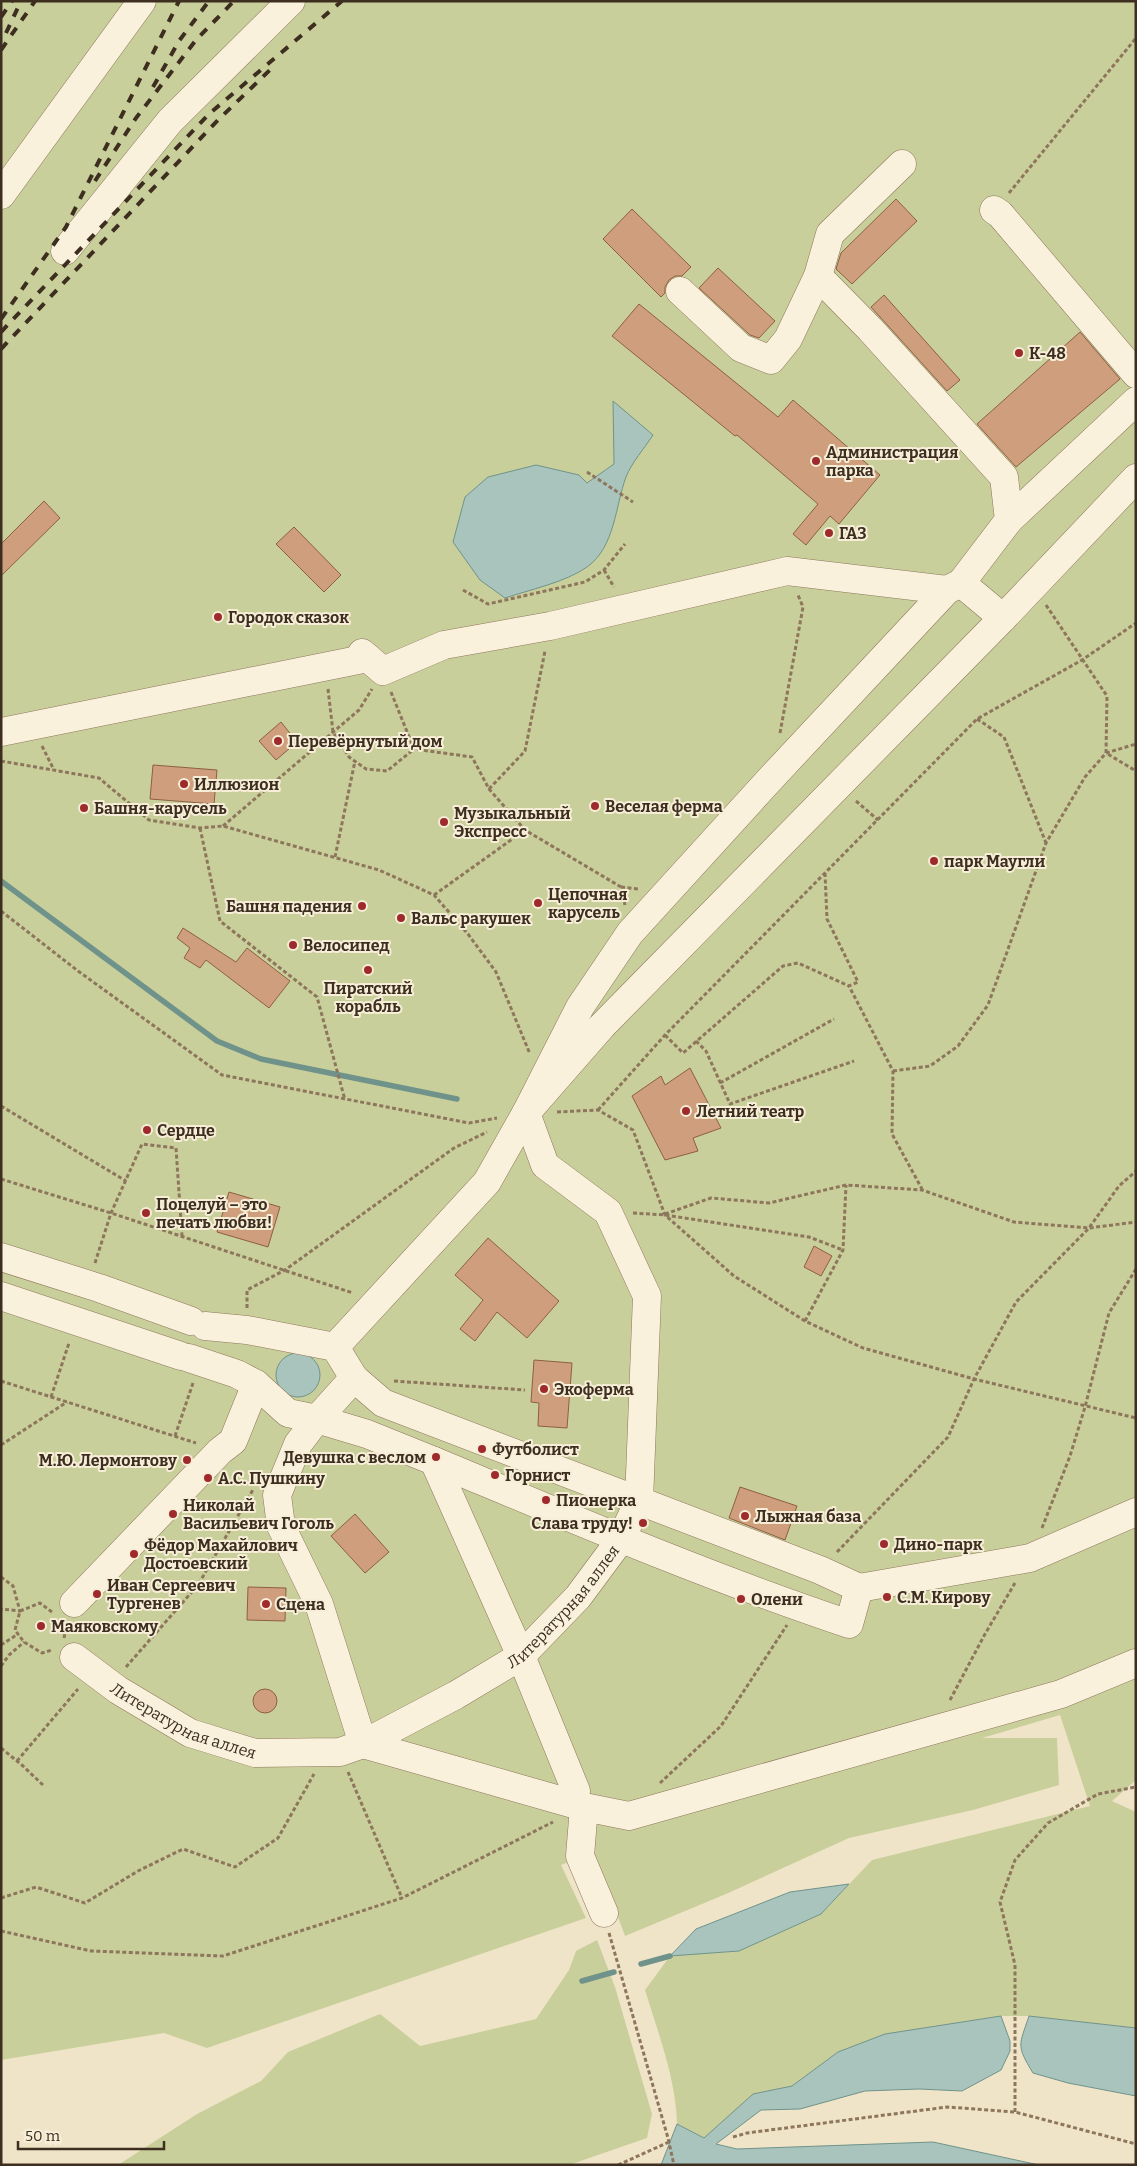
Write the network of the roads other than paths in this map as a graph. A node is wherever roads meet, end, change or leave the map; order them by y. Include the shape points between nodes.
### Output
1 (142, 1) edge
2 (278, 6) edge
3 (902, 164) dead end
4 (1, 195) edge
5 (994, 210) road end
6 (65, 251) dead end
7 (818, 276) junction
8 (680, 291) dead end
9 (1136, 374) edge
10 (1136, 401) edge
11 (1136, 478) edge
12 (1009, 520) junction
13 (954, 586) junction
14 (1003, 618) junction
15 (1, 732) edge
16 (526, 1113) junction
17 (1, 1257) edge
18 (1, 1296) edge
19 (335, 1347) junction
20 (354, 1378) junction
21 (256, 1384) junction
22 (316, 1419) junction
23 (434, 1461) junction
24 (639, 1501) junction
25 (1136, 1512) edge
26 (621, 1539) junction
27 (859, 1588) junction
28 (74, 1603) dead end
29 (521, 1656) junction
30 (80, 1660) road end
31 (1136, 1663) edge
32 (343, 1749) junction
33 (580, 1799) junction
34 (604, 1914) road end

1 - 4 street
2 - 6 street via 170,121
3 - 7 street via 830,234
5 - 9 street
7 - 8 street via 788,339 771,360 741,348
7 - 12 street via 1004,477
10 - 12 street
11 - 14 street
12 - 13 street
13 - 14 street
13 - 15 street via 787,572 550,626
13 - 16 street via 772,776 630,933 580,1007
14 - 16 street via 602,1026
16 - 19 street via 487,1182
16 - 24 street, Литературная аллея via 545,1165 608,1212 647,1296
17 - 19 street via 198,1323
18 - 21 street via 237,1374
19 - 20 street
20 - 22 street
20 - 24 street via 383,1402
21 - 22 street via 288,1413
21 - 28 street via 233,1441 220,1450
22 - 23 street via 367,1434
22 - 32 street via 298,1444 278,1495 281,1526 319,1604
23 - 26 street
23 - 29 street
24 - 26 street, Литературная аллея
24 - 27 street
25 - 27 street via 1030,1558
26 - 27 street via 849,1624
26 - 29 street, Литературная аллея via 578,1597
29 - 32 street, Литературная аллея via 456,1695
29 - 33 street
30 - 32 street, Литературная аллея via 190,1733 255,1753
31 - 33 street via 1060,1694 628,1816
32 - 33 street
33 - 34 street via 580,1856

